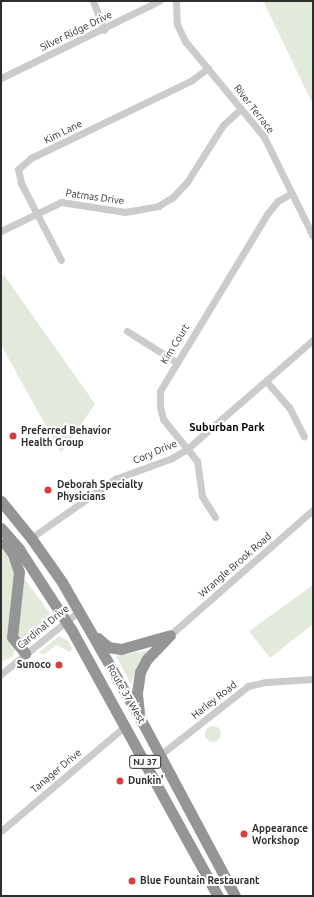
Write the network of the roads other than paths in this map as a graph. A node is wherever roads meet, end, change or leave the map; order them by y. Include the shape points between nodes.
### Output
1 (94, 1) edge
2 (159, 1) edge
3 (176, 1) edge
4 (104, 30) junction
5 (208, 68) junction
6 (1, 78) edge
7 (241, 108) junction
8 (292, 193) junction
9 (36, 212) junction
10 (1, 231) edge
11 (313, 236) edge
12 (61, 260) dead end
13 (127, 331) dead end
14 (313, 340) edge
15 (176, 362) junction
16 (266, 381) junction
17 (304, 436) dead end
18 (187, 449) junction
19 (1, 494) edge
20 (4, 504) edge
21 (313, 510) edge
22 (215, 517) dead end
23 (1, 528) edge
24 (1, 537) edge
25 (31, 538) junction
26 (79, 610) junction
27 (66, 620) junction
28 (90, 631) junction
29 (170, 634) junction
30 (25, 653) junction
31 (1, 674) edge
32 (312, 682) edge
33 (140, 718) junction
34 (124, 727) junction
35 (160, 755) junction
36 (1, 831) edge
37 (218, 896) edge
38 (235, 896) edge

1 - 4 street
2 - 4 street, Silver Ridge Drive
3 - 5 street, River Terrace via 177,24 185,41
4 - 6 street, Silver Ridge Drive
5 - 7 street, River Terrace
5 - 9 street, Kim Lane via 192,80 24,162 18,169 18,174
7 - 8 street, River Terrace via 273,151
7 - 9 street, Patmas Drive via 223,125 187,182 158,206 125,212 60,202
8 - 11 street, River Terrace
8 - 15 street, Kim Court via 278,201 267,214
9 - 10 street, Patmas Drive
9 - 12 street, Kim Lane
13 - 15 street
14 - 16 street, Cory Drive
15 - 18 street, Kim Court via 162,386 160,407 166,423
16 - 17 street via 289,406
16 - 18 street, Cory Drive
18 - 22 street, Kim Court via 199,466 202,496
18 - 25 street, Cory Drive via 172,458 115,479
19 - 20 highway, Route 37 West
20 - 25 highway, Route 37 West / NJ 37
21 - 29 street, Wrangle Brook Road
23 - 27 highway, Route 37 West / NJ 37 via 19,549
24 - 30 highway via 18,566 12,637
25 - 26 highway, Route 37 West / NJ 37
26 - 27 street, Cardinal Drive
26 - 28 highway, Route 37 West / NJ 37
27 - 30 street, Cardinal Drive
27 - 34 highway, Route 37 West / NJ 37
28 - 29 highway via 114,649 134,647
28 - 33 highway, Route 37 West / NJ 37
29 - 33 highway via 147,659 140,672 137,693
30 - 31 street, Cardinal Drive
32 - 35 street, Harley Road via 266,682 248,686
33 - 35 highway, Route 37 West / NJ 37
34 - 36 street, Tanager Drive
34 - 37 highway, Route 37 West / NJ 37
35 - 38 highway, Route 37 West / NJ 37

